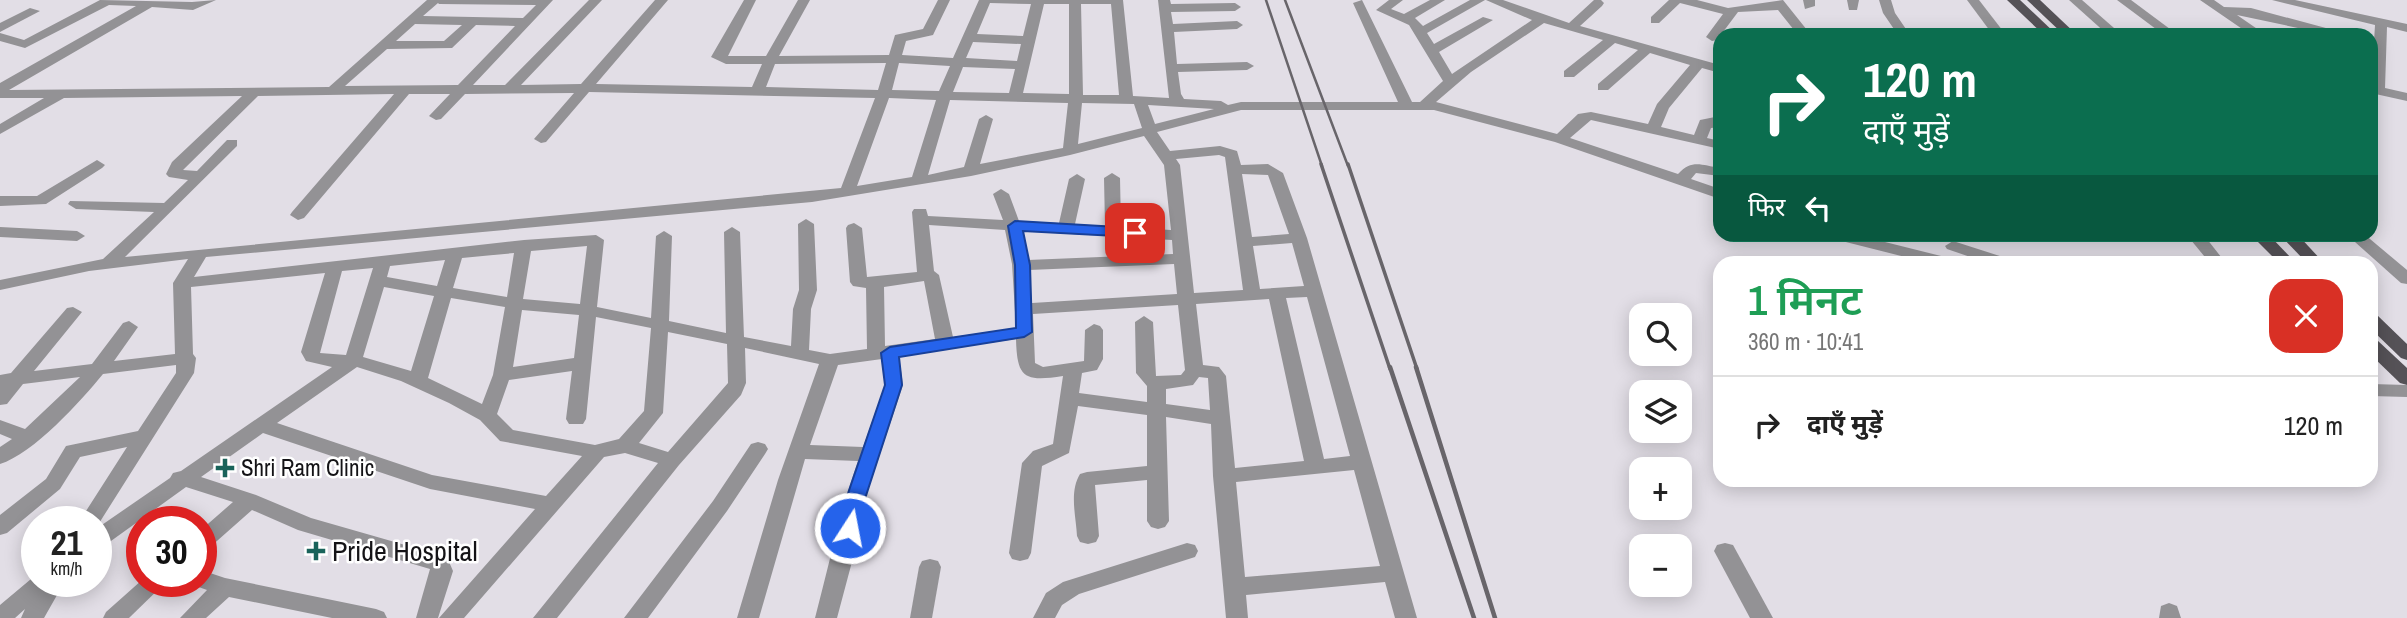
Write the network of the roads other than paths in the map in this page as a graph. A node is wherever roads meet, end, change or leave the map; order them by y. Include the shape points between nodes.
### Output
1 (210, 0) edge
2 (436, 0) edge
3 (596, 0) edge
4 (662, 0) edge
5 (750, 0) edge
6 (804, 0) edge
7 (944, 0) edge
8 (985, 0) edge
9 (994, 0) edge
10 (1031, 0) edge
11 (1075, 0) edge
12 (1119, 0) edge
13 (1397, 0) edge
14 (1439, 0) edge
15 (1479, 0) edge
16 (1492, 0) edge
17 (1541, 0) edge
18 (1676, 0) edge
19 (1683, 0) edge
20 (1885, 0) edge
21 (1973, 0) edge
22 (2013, 0) edge
23 (2033, 0) edge
24 (2075, 0) edge
25 (2123, 0) edge
26 (2206, 0) edge
27 (2278, 0) edge
28 (108, 1) edge
29 (547, 1) edge
30 (1038, 1) edge
31 (154, 2) edge
32 (1359, 3) dead end
33 (1598, 3) dead end
34 (1778, 3) edge
35 (2307, 3) edge
36 (37, 4) edge
37 (1164, 4) edge
38 (2239, 5) edge
39 (1235, 6) dead end
40 (2221, 9) junction
41 (1524, 12) junction
42 (1729, 12) junction
43 (2333, 12) junction
44 (1405, 18) junction
45 (1542, 19) junction
46 (411, 20) junction
47 (1487, 20) dead end
48 (1655, 20) dead end
49 (472, 22) junction
50 (526, 22) junction
51 (2381, 22) junction
52 (1237, 25) dead end
53 (0, 27) edge
54 (1571, 27) junction
55 (1168, 28) junction
56 (1718, 28) edge
57 (1799, 28) edge
58 (1900, 28) edge
59 (1995, 28) edge
60 (2043, 28) edge
61 (2063, 28) edge
62 (2108, 28) edge
63 (2162, 28) edge
64 (2250, 28) edge
65 (2315, 28) edge
66 (2331, 28) edge
67 (2407, 28) edge
68 (1422, 32) junction
69 (0, 37) edge
70 (969, 38) junction
71 (1612, 38) junction
72 (1030, 40) junction
73 (25, 44) junction
74 (384, 45) junction
75 (2378, 46) edge
76 (1648, 48) junction
77 (1433, 50) junction
78 (65, 52) junction
79 (895, 59) junction
80 (770, 60) junction
81 (958, 63) junction
82 (1699, 63) junction
83 (1023, 65) junction
84 (1247, 66) dead end
85 (1713, 67) edge
86 (1174, 68) junction
87 (1569, 74) dead end
88 (1448, 80) junction
89 (1603, 87) dead end
90 (585, 88) junction
91 (509, 89) junction
92 (405, 90) junction
93 (461, 90) junction
94 (758, 90) junction
95 (332, 91) junction
96 (2378, 91) edge
97 (254, 92) junction
98 (2, 94) edge
99 (60, 94) junction
100 (884, 94) junction
101 (945, 95) junction
102 (1015, 97) junction
103 (2407, 97) edge
104 (1076, 98) junction
105 (1133, 100) junction
106 (1179, 101) junction
107 (1406, 104) junction
108 (1425, 105) junction
109 (1241, 106) junction
110 (436, 116) dead end
111 (986, 120) dead end
112 (1713, 124) edge
113 (0, 130) edge
114 (1653, 130) junction
115 (541, 139) dead end
116 (1560, 139) junction
117 (1699, 140) junction
118 (1156, 142) junction
119 (232, 143) dead end
120 (1713, 143) edge
121 (1070, 151) junction
122 (97, 165) dead end
123 (1233, 170) junction
124 (971, 171) junction
125 (1713, 171) edge
126 (201, 176) junction
127 (1112, 178) dead end
128 (1077, 179) dead end
129 (1682, 179) junction
130 (919, 181) junction
131 (1713, 191) edge
132 (847, 192) junction
133 (1001, 194) dead end
134 (0, 201) edge
135 (76, 204) dead end
136 (168, 208) junction
137 (298, 215) dead end
138 (806, 224) dead end
139 (1015, 226) junction
140 (855, 228) dead end
141 (1066, 229) junction
142 (1113, 231) junction
143 (0, 232) edge
144 (732, 232) dead end
145 (1178, 235) junction
146 (77, 236) dead end
147 (664, 236) dead end
148 (1299, 238) junction
149 (1244, 242) junction
150 (1864, 242) edge
151 (2201, 242) edge
152 (2266, 242) edge
153 (2295, 242) edge
154 (2363, 242) edge
155 (524, 245) junction
156 (1953, 248) edge
157 (455, 254) junction
158 (1919, 256) edge
159 (1980, 256) edge
160 (2212, 256) edge
161 (2281, 256) edge
162 (2309, 256) edge
163 (197, 258) junction
164 (1181, 259) junction
165 (383, 262) junction
166 (108, 264) junction
167 (1022, 265) junction
168 (335, 267) junction
169 (926, 274) junction
170 (2407, 279) edge
171 (377, 281) junction
172 (875, 283) junction
173 (182, 284) junction
174 (0, 285) edge
175 (1314, 291) junction
176 (445, 292) junction
177 (1276, 294) junction
178 (1252, 296) junction
179 (1185, 300) junction
180 (516, 304) junction
181 (1024, 309) junction
182 (588, 310) junction
183 (73, 312) dead end
184 (1144, 322) dead end
185 (129, 327) dead end
186 (660, 327) junction
187 (2378, 327) edge
188 (1094, 330) dead end
189 (1024, 332) junction
190 (735, 341) junction
191 (945, 342) junction
192 (2378, 347) edge
193 (800, 353) junction
194 (883, 354) junction
195 (187, 358) junction
196 (2403, 358) edge
197 (830, 360) junction
198 (353, 361) junction
199 (583, 363) junction
200 (100, 368) junction
201 (1073, 370) junction
202 (1194, 371) junction
203 (502, 375) junction
204 (20, 378) junction
205 (418, 379) junction
206 (0, 381) edge
207 (1156, 383) junction
208 (2378, 390) edge
209 (2407, 391) edge
210 (1069, 398) junction
211 (0, 399) edge
212 (1156, 409) junction
213 (487, 415) junction
214 (1219, 418) junction
215 (576, 419) dead end
216 (261, 425) junction
217 (0, 427) edge
218 (145, 436) junction
219 (29, 438) junction
220 (625, 446) junction
221 (758, 449) dead end
222 (597, 452) junction
223 (798, 452) junction
224 (871, 454) junction
225 (0, 457) edge
226 (672, 460) junction
227 (1363, 462) junction
228 (1316, 467) junction
229 (1157, 472) junction
230 (1223, 476) junction
231 (180, 478) junction
232 (248, 500) junction
233 (551, 505) junction
234 (99, 506) edge
235 (1158, 521) dead end
236 (0, 527) edge
237 (112, 528) edge
238 (217, 528) edge
239 (1088, 536) dead end
240 (1187, 551) dead end
241 (1725, 551) dead end
242 (1020, 553) dead end
243 (930, 567) dead end
244 (1394, 573) junction
245 (217, 584) edge
246 (225, 587) junction
247 (1234, 587) junction
248 (24, 597) edge
249 (44, 597) edge
250 (138, 597) edge
251 (0, 618) edge
252 (32, 618) edge
253 (114, 618) edge
254 (191, 618) edge
255 (376, 618) edge
256 (427, 618) edge
257 (450, 618) edge
258 (544, 618) edge
259 (635, 618) edge
260 (748, 618) edge
261 (825, 618) edge
262 (921, 618) edge
263 (1044, 618) edge
264 (1237, 618) edge
265 (1406, 618) edge
266 (1762, 618) edge

1 - 31 street via 196,6
2 - 29 street
2 - 46 street
3 - 91 street
4 - 90 street
5 - 80 street via 718,57
6 - 80 street
7 - 79 street via 928,32 900,38
8 - 70 street
9 - 10 street
10 - 30 street
11 - 12 street
11 - 30 street
11 - 104 street
12 - 105 street
13 - 44 street via 1382,9
14 - 44 street
15 - 68 street
16 - 41 street
17 - 41 street
18 - 48 street
19 - 42 street
20 - 58 street
21 - 59 street
22 - 60 main road
23 - 61 main road
24 - 62 street
25 - 63 street
26 - 40 street
27 - 35 street
28 - 31 street
28 - 73 street
29 - 50 street
30 - 72 street
31 - 78 street
32 - 107 street
33 - 54 street
34 - 42 street
34 - 57 street
35 - 43 street
36 - 53 street
37 - 39 street
37 - 55 street
38 - 40 street
38 - 65 street
40 - 64 street
41 - 45 street
42 - 56 street
43 - 51 street
43 - 66 street
44 - 68 street
45 - 54 street
45 - 88 street
46 - 49 street
46 - 74 street
47 - 77 street
49 - 50 street
49 - 74 street via 444,45
50 - 93 street
51 - 67 street
51 - 75 street
52 - 55 street
54 - 71 street
55 - 86 street
68 - 77 street
69 - 73 street
70 - 72 street
70 - 81 street
71 - 76 street
71 - 87 street
72 - 83 street
73 - 78 street
74 - 95 street
76 - 82 street
76 - 89 street
77 - 88 street
78 - 98 street
79 - 80 street
79 - 81 street
79 - 100 street
80 - 94 street
81 - 83 street
81 - 101 street
82 - 85 street
82 - 114 street via 1662,107
83 - 102 street
84 - 86 street
86 - 106 street via 1174,95
88 - 108 street
90 - 91 street
90 - 94 street
90 - 115 street
91 - 93 street
92 - 93 street
92 - 95 street
92 - 137 street
93 - 110 street
94 - 100 street
95 - 97 street
96 - 103 street
97 - 99 street
97 - 126 street via 173,172
98 - 99 street
99 - 113 street
100 - 101 street
100 - 132 street
101 - 102 street
101 - 130 street
102 - 104 street
104 - 105 street
104 - 121 street
105 - 106 street
105 - 118 street
106 - 109 street
107 - 108 street
107 - 109 street
108 - 116 street
109 - 118 street
111 - 124 street
112 - 117 street via 1705,123
114 - 116 street via 1586,116
114 - 117 street
116 - 129 street
117 - 120 street
118 - 121 street
118 - 123 street via 1223,150 1232,155
118 - 145 street via 1172,165
119 - 126 street
121 - 124 street
122 - 134 street via 42,200
123 - 148 street via 1275,171
123 - 149 street
124 - 130 street
125 - 129 street via 1692,168
126 - 136 street
127 - 142 street
128 - 141 street
129 - 131 street
130 - 132 street
132 - 163 street
133 - 139 street
135 - 136 street
136 - 166 street
138 - 193 street via 808,290 802,309
139 - 141 street
139 - 167 street
139 - 169 street via 920,216
140 - 172 street via 859,282
141 - 142 street
142 - 145 street
143 - 146 street
144 - 190 street
145 - 164 street
147 - 186 street
148 - 149 street
148 - 175 street
149 - 178 street
150 - 158 street
151 - 160 street
152 - 161 main road
153 - 162 main road
154 - 170 street
155 - 157 street
155 - 180 street
155 - 182 street via 596,240
156 - 159 street
157 - 165 street
157 - 176 street
163 - 166 street
163 - 173 street
164 - 167 street
164 - 179 street
165 - 168 street
165 - 171 street
166 - 174 street
167 - 181 street
168 - 173 street
168 - 198 street via 310,352 316,359
169 - 172 street
169 - 191 street via 932,276
171 - 176 street
171 - 198 street
172 - 194 street
173 - 195 street
175 - 177 street
175 - 227 street
176 - 180 street
176 - 205 street
177 - 178 street
177 - 228 street
178 - 179 street
179 - 181 street
179 - 202 street
180 - 182 street
180 - 203 street
181 - 189 street
182 - 186 street
182 - 199 street
183 - 204 street
184 - 207 street via 1145,373
185 - 200 street
186 - 190 street
186 - 220 street via 653,413
187 - 196 main road
188 - 201 street via 1093,364
189 - 191 street
189 - 201 street via 1030,371
190 - 193 street
190 - 226 street via 734,391
191 - 194 street
192 - 196 main road
193 - 197 street
194 - 197 street
194 - 224 street via 894,385
195 - 200 street
195 - 218 street via 177,389
197 - 223 street
198 - 205 street
198 - 216 street
199 - 203 street
199 - 215 street
200 - 204 street
200 - 219 street
201 - 210 street
202 - 207 street via 1185,381
202 - 214 street via 1209,370 1217,376
203 - 213 street
204 - 206 street
204 - 211 street
205 - 213 street
207 - 212 street
208 - 209 street
210 - 212 street
210 - 242 street via 1062,448 1032,463
212 - 214 street
212 - 229 street
213 - 222 street via 507,436
214 - 230 street
216 - 231 street
216 - 233 street via 430,482
217 - 219 street
218 - 234 street
218 - 236 street via 73,451 52,484
219 - 225 street
220 - 222 street
220 - 226 street
221 - 259 street
222 - 233 street
223 - 224 street
223 - 260 street
224 - 261 street via 851,511
226 - 258 street
227 - 228 street
227 - 244 street
228 - 230 street
229 - 235 street
229 - 239 street via 1087,480 1083,489
230 - 247 street
231 - 232 street
231 - 237 street
232 - 238 street
232 - 256 street via 305,524 442,566
233 - 257 street
240 - 263 street via 1070,589 1054,599
241 - 266 street
243 - 262 street
244 - 247 street
244 - 265 street
245 - 246 street
246 - 254 street
246 - 255 street
247 - 264 street
248 - 251 street
249 - 252 street
250 - 253 street

